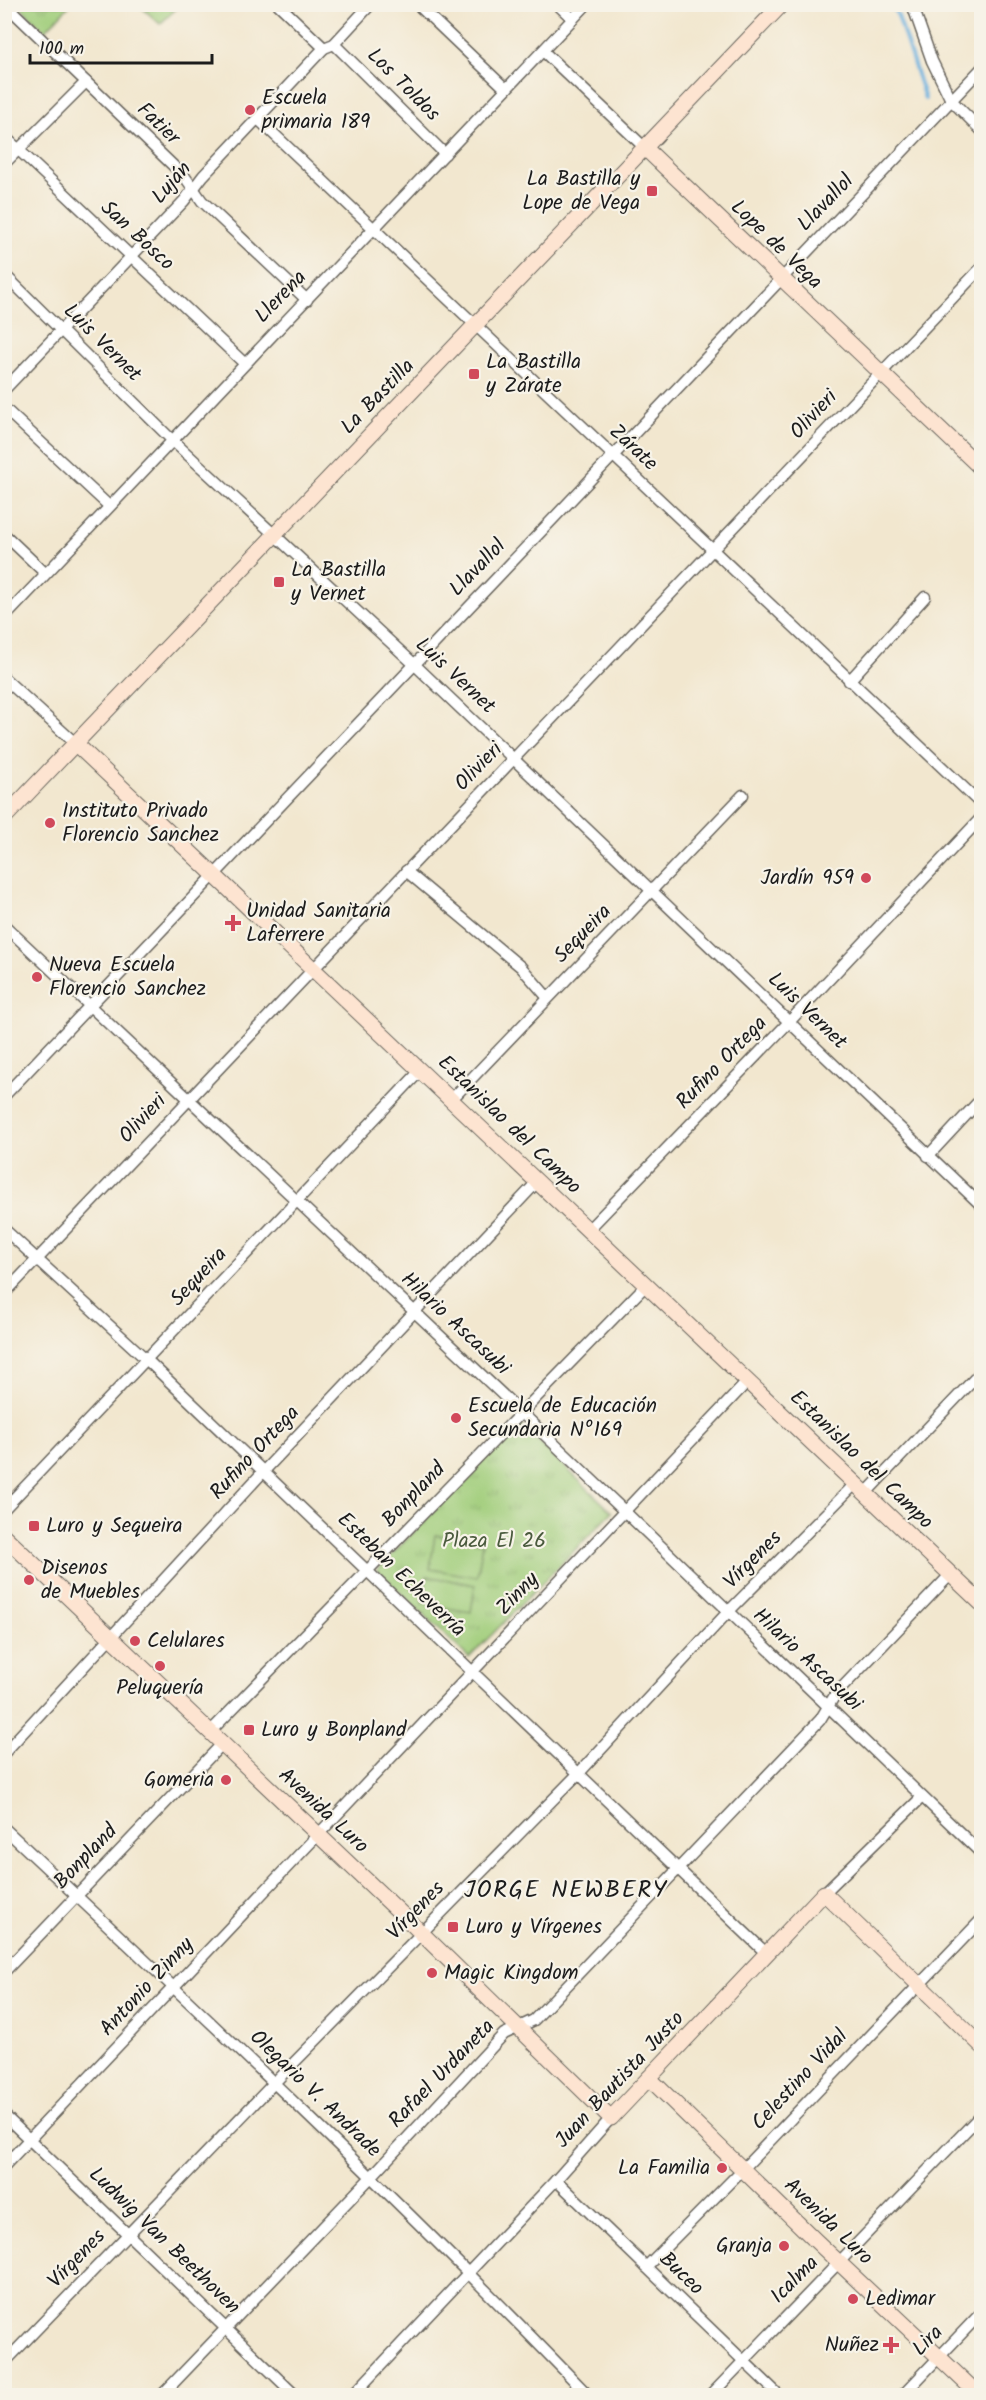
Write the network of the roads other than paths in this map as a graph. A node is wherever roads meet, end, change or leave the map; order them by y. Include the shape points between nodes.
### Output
1 (5, 4) edge
2 (278, 4) edge
3 (371, 4) edge
4 (417, 4) edge
5 (557, 4) edge
6 (587, 4) edge
7 (782, 4) edge
8 (912, 4) edge
9 (573, 20) junction
10 (329, 46) junction
11 (543, 51) junction
12 (981, 68) edge
13 (86, 81) junction
14 (506, 89) junction
15 (951, 100) junction
16 (258, 119) junction
17 (981, 131) edge
18 (4, 136) edge
19 (645, 148) junction
20 (19, 150) junction
21 (445, 154) junction
22 (4, 164) edge
23 (194, 189) junction
24 (373, 228) junction
25 (131, 257) junction
26 (981, 267) edge
27 (4, 274) edge
28 (780, 279) junction
29 (307, 300) junction
30 (475, 324) junction
31 (62, 330) junction
32 (244, 363) junction
33 (880, 374) junction
34 (4, 390) edge
35 (4, 408) edge
36 (173, 441) junction
37 (613, 456) junction
38 (981, 469) edge
39 (109, 506) junction
40 (4, 534) edge
41 (274, 535) junction
42 (713, 550) junction
43 (45, 573) junction
44 (925, 597) dead end
45 (4, 618) edge
46 (414, 664) junction
47 (4, 678) edge
48 (849, 681) junction
49 (76, 744) junction
50 (514, 759) junction
51 (743, 795) dead end
52 (981, 805) edge
53 (981, 817) edge
54 (4, 818) edge
55 (406, 871) junction
56 (215, 875) junction
57 (652, 891) junction
58 (4, 925) edge
59 (313, 968) junction
60 (548, 998) junction
61 (90, 1006) junction
62 (790, 1021) junction
63 (421, 1070) junction
64 (4, 1095) edge
65 (981, 1098) edge
66 (189, 1099) junction
67 (452, 1100) junction
68 (928, 1156) junction
69 (538, 1182) junction
70 (296, 1202) junction
71 (981, 1206) edge
72 (4, 1229) edge
73 (588, 1230) junction
74 (38, 1259) junction
75 (646, 1285) junction
76 (4, 1294) edge
77 (414, 1312) junction
78 (147, 1360) junction
79 (981, 1371) edge
80 (748, 1381) junction
81 (522, 1413) junction
82 (263, 1472) junction
83 (860, 1489) junction
84 (4, 1509) edge
85 (623, 1512) junction
86 (4, 1536) edge
87 (368, 1571) junction
88 (950, 1575) junction
89 (981, 1604) edge
90 (728, 1612) junction
91 (111, 1638) junction
92 (471, 1672) junction
93 (828, 1706) junction
94 (210, 1732) junction
95 (222, 1744) junction
96 (4, 1753) edge
97 (579, 1773) junction
98 (922, 1797) junction
99 (4, 1828) edge
100 (319, 1835) junction
101 (981, 1854) edge
102 (678, 1868) junction
103 (824, 1893) junction
104 (76, 1896) junction
105 (981, 1918) edge
106 (422, 1934) junction
107 (767, 1954) junction
108 (4, 1972) edge
109 (919, 1983) junction
110 (174, 1987) junction
111 (519, 2027) junction
112 (981, 2046) edge
113 (649, 2078) junction
114 (275, 2082) junction
115 (981, 2114) edge
116 (4, 2115) edge
117 (611, 2118) junction
118 (30, 2139) junction
119 (4, 2166) edge
120 (743, 2169) junction
121 (372, 2176) junction
122 (556, 2180) junction
123 (128, 2234) junction
124 (840, 2263) junction
125 (646, 2267) junction
126 (469, 2272) junction
127 (981, 2312) edge
128 (226, 2328) junction
129 (940, 2357) junction
130 (743, 2360) junction
131 (4, 2363) edge
132 (161, 2396) edge
133 (296, 2396) edge
134 (352, 2396) edge
135 (589, 2396) edge
136 (710, 2396) edge
137 (780, 2396) edge
138 (902, 2396) edge
139 (980, 2396) edge

1 - 13 street, Fatier
2 - 10 street, Los Toldos
3 - 10 street, Luján
4 - 14 street
5 - 9 street
6 - 9 street, Llerena
7 - 19 street, La Bastilla
8 - 15 street
9 - 11 street, Llerena
10 - 16 street, Luján
10 - 21 street, Los Toldos
11 - 14 street, Llerena
11 - 19 street, Lope de Vega
12 - 15 street, Llavallol
13 - 20 street
13 - 23 street, Fatier
14 - 21 street, Llerena
15 - 17 street
15 - 28 street, Llavallol
16 - 23 street, Luján
16 - 24 street, Zárate
18 - 20 street, San Bosco
19 - 28 street, Lope de Vega
19 - 30 street, La Bastilla
20 - 22 street
20 - 25 street, San Bosco
21 - 24 street, Llerena
23 - 25 street, Luján
23 - 29 street, Fatier
24 - 29 street, Llerena
24 - 30 street, Zárate
25 - 31 street, Luján
25 - 32 street, San Bosco
26 - 33 street, Olivieri
27 - 31 street, Luis Vernet
28 - 33 street, Lope de Vega
28 - 37 street, Llavallol
29 - 32 street, Llerena
30 - 37 street, Zárate
30 - 41 street, La Bastilla
31 - 34 street, Luján
31 - 36 street, Luis Vernet
32 - 36 street, Llerena
33 - 38 street, Lope de Vega
33 - 42 street, Olivieri
35 - 39 street
36 - 39 street, Llerena
36 - 41 street, Luis Vernet
37 - 42 street, Zárate
37 - 46 street, Llavallol
39 - 43 street, Llerena
40 - 43 street
41 - 46 street, Luis Vernet
41 - 49 street, La Bastilla
42 - 48 street, Zárate
42 - 50 street, Olivieri
43 - 45 street, Llerena
44 - 48 street
46 - 50 street, Luis Vernet
46 - 56 street, Llavallol
47 - 49 street, Estanislao del Campo
48 - 52 street, Zárate
49 - 54 street, La Bastilla
49 - 56 street, Estanislao del Campo
50 - 55 street, Olivieri
50 - 57 street, Luis Vernet
51 - 57 street, Sequeira
53 - 62 street, Rufino Ortega
55 - 59 street, Olivieri
55 - 60 street via 521,967
56 - 59 street, Estanislao del Campo
56 - 61 street, Llavallol
57 - 60 street, Sequeira
57 - 62 street, Luis Vernet
58 - 61 street, Hilario Ascasubi
59 - 63 street, Estanislao del Campo
59 - 66 street, Olivieri
60 - 67 street, Sequeira
61 - 64 street, Llavallol
61 - 66 street, Hilario Ascasubi
62 - 68 street, Luis Vernet
62 - 73 street, Rufino Ortega
63 - 67 street, Estanislao del Campo
63 - 70 street, Sequeira
65 - 68 street
66 - 70 street, Hilario Ascasubi
66 - 74 street, Olivieri
67 - 69 street, Estanislao del Campo
68 - 71 street, Luis Vernet
69 - 73 street, Estanislao del Campo
69 - 77 street, Rufino Ortega
70 - 77 street, Hilario Ascasubi
70 - 78 street, Sequeira
72 - 74 street, Esteban Echeverría
73 - 75 street, Estanislao del Campo
74 - 76 street, Olivieri
74 - 78 street, Esteban Echeverría
75 - 80 street, Estanislao del Campo
75 - 81 street, Bonpland
77 - 81 street, Hilario Ascasubi
77 - 82 street, Rufino Ortega
78 - 82 street, Esteban Echeverría
78 - 84 street, Sequeira
79 - 83 street, Vírgenes
80 - 83 street, Estanislao del Campo
80 - 85 street, Zinny
81 - 85 street, Hilario Ascasubi
81 - 87 street, Bonpland
82 - 87 street, Esteban Echeverría
82 - 91 street, Rufino Ortega
83 - 88 street, Estanislao del Campo
83 - 90 street, Vírgenes
85 - 90 street, Hilario Ascasubi
85 - 92 street, Zinny
86 - 91 street, Avenida Luro
87 - 92 street, Esteban Echeverría
87 - 94 street, Bonpland
88 - 89 street, Estanislao del Campo
88 - 93 street, Rafael Urdaneta
90 - 93 street, Hilario Ascasubi
90 - 97 street, Vírgenes
91 - 94 street, Avenida Luro
91 - 96 street, Rufino Ortega
92 - 97 street, Esteban Echeverría
92 - 100 street, Zinny
93 - 98 street, Hilario Ascasubi
93 - 102 street, Rafael Urdaneta via 820,1720
94 - 95 street, Avenida Luro
95 - 100 street, Avenida Luro
95 - 104 street, Bonpland
97 - 102 street, Esteban Echeverría
97 - 106 street, Vírgenes
98 - 101 street, Hilario Ascasubi
98 - 103 street, Juan Bautista Justo
99 - 104 street, Olegario V. Andrade
100 - 106 street, Avenida Luro
100 - 110 street, Antonio Zinny
102 - 107 street, Esteban Echeverría
102 - 111 street, Rafael Urdaneta via 534,2020
103 - 107 street, Juan Bautista Justo
103 - 109 street
104 - 108 street, Bonpland
104 - 110 street, Olegario V. Andrade
105 - 109 street, Celestino Vidal
106 - 111 street, Avenida Luro
106 - 114 street, Vírgenes
107 - 113 street, Juan Bautista Justo
109 - 112 street
109 - 120 street, Celestino Vidal
110 - 114 street, Olegario V. Andrade
110 - 118 street, Antonio Zinny
111 - 117 street, Avenida Luro
111 - 121 street, Rafael Urdaneta via 504,2034
113 - 117 street, Juan Bautista Justo
113 - 120 street, Avenida Luro
114 - 121 street, Olegario V. Andrade
114 - 123 street, Vírgenes
115 - 124 street, Icalma
116 - 118 street, Ludwig Van Beethoven
117 - 122 street, Juan Bautista Justo
118 - 119 street, Antonio Zinny
118 - 123 street, Ludwig Van Beethoven
120 - 124 street, Avenida Luro
120 - 125 street, Celestino Vidal
121 - 126 street, Olegario V. Andrade
121 - 128 street, Rafael Urdaneta
122 - 125 street, Buceo
122 - 126 street, Juan Bautista Justo
123 - 128 street, Ludwig Van Beethoven
123 - 131 street, Vírgenes
124 - 129 street, Avenida Luro
124 - 130 street, Icalma
125 - 130 street, Buceo
126 - 134 street, Juan Bautista Justo
126 - 135 street, Olegario V. Andrade
127 - 129 street, Lira
128 - 132 street, Rafael Urdaneta
128 - 133 street, Ludwig Van Beethoven
129 - 138 street, Lira
129 - 139 street, Avenida Luro
130 - 136 street, Icalma
130 - 137 street, Buceo

